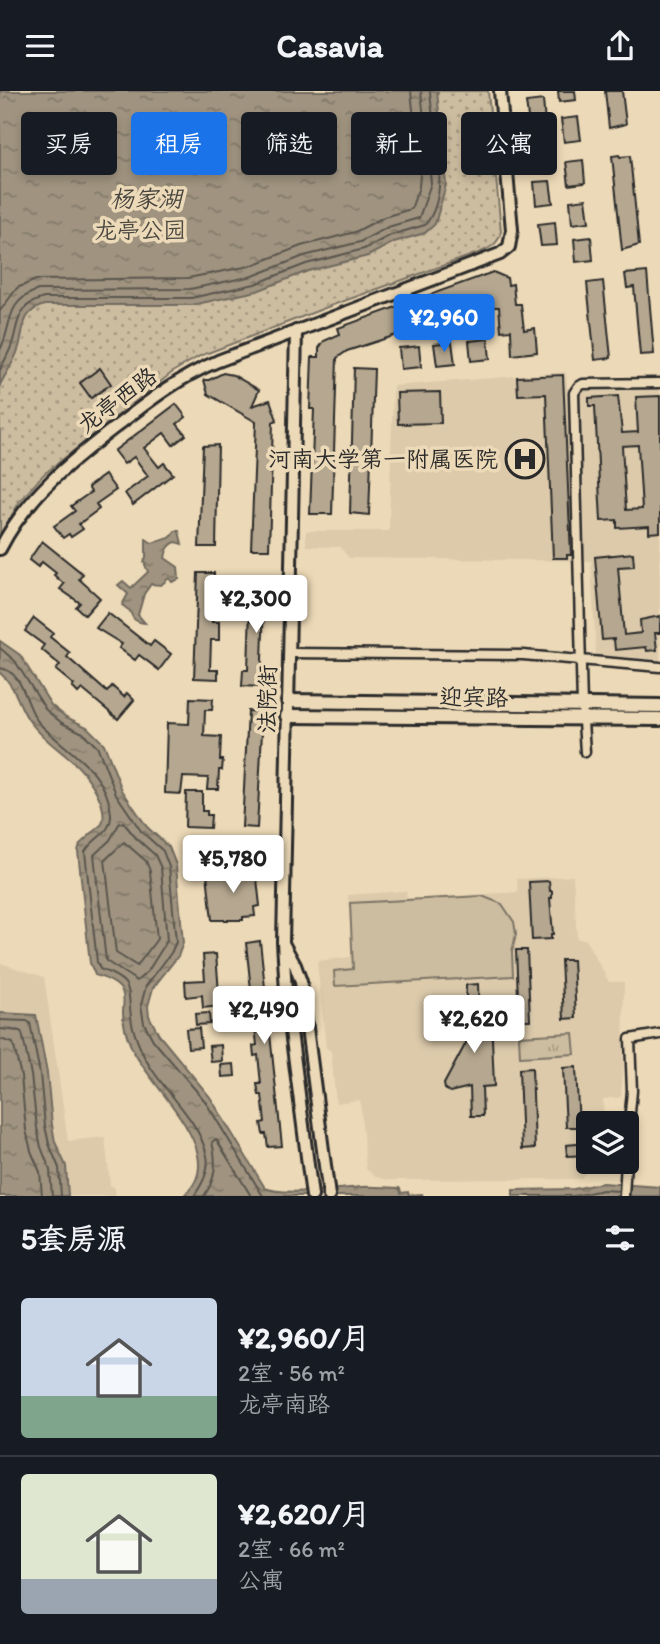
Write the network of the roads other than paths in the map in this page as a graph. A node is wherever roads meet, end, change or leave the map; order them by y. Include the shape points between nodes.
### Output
1 (499, 91) edge
2 (296, 331) junction
3 (660, 383) edge
4 (0, 549) edge
5 (289, 653) junction
6 (580, 661) junction
7 (660, 667) edge
8 (288, 701) junction
9 (660, 706) edge
10 (582, 712) junction
11 (288, 716) junction
12 (660, 719) edge
13 (585, 752) dead end
14 (283, 942) junction
15 (660, 1034) edge
16 (630, 1111) edge
17 (625, 1174) edge
18 (312, 1196) edge
19 (329, 1196) edge
20 (624, 1196) edge

1 - 2 street, 龙亭西路 via 512,230 509,247
2 - 4 street, 龙亭西路 via 197,370 161,392 45,485
2 - 5 street, 法院街
3 - 6 street via 583,384 574,393
5 - 6 street via 523,655
5 - 8 street, 法院街
6 - 7 street
6 - 10 street
8 - 10 main road, 迎宾路
8 - 11 street, 法院街
9 - 10 main road, 迎宾路
10 - 11 main road, 迎宾路
10 - 12 main road, 迎宾路
10 - 13 street
11 - 14 street, 法院街
14 - 18 street, 法院街
14 - 19 street, 法院街 via 301,982
15 - 16 street via 630,1039
17 - 20 street

